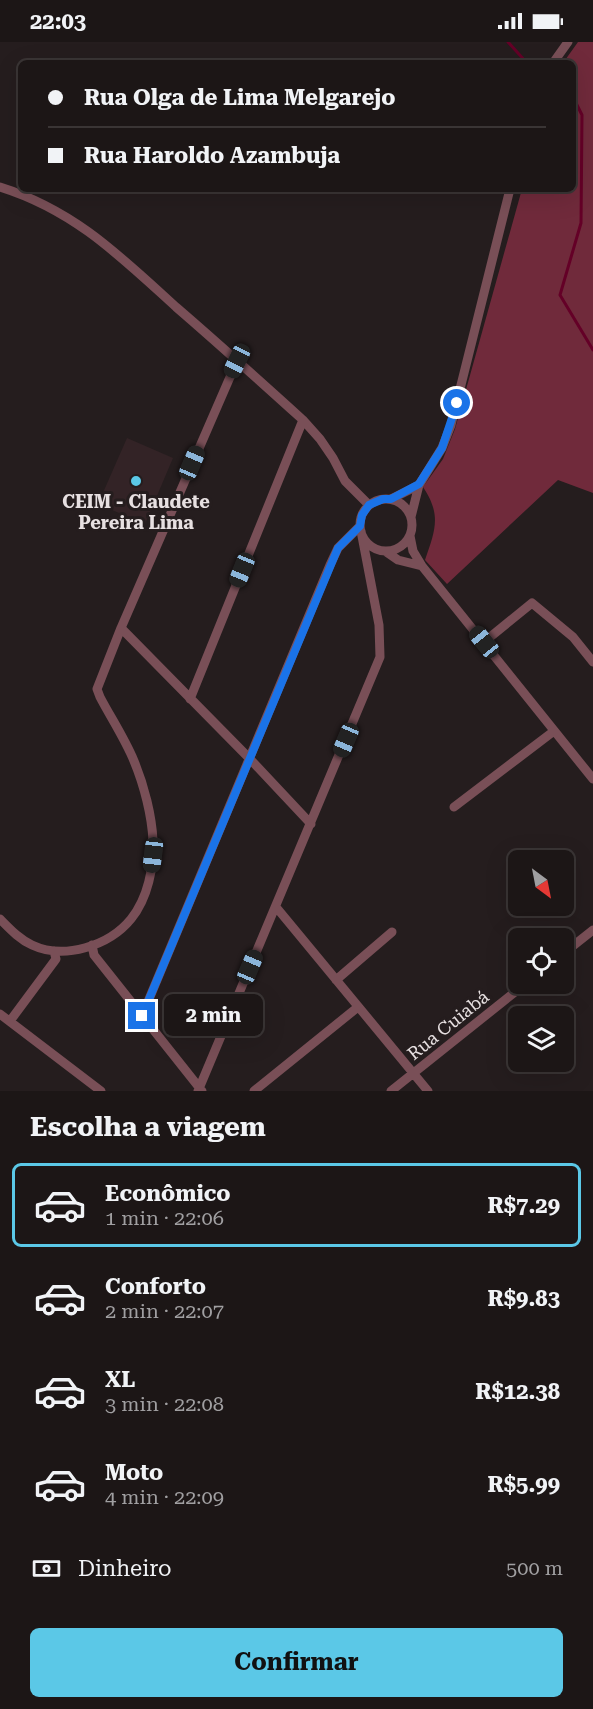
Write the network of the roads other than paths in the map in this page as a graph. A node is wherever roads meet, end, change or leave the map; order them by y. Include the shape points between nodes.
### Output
1 (568, 42) edge
2 (555, 60) edge
3 (0, 187) edge
4 (509, 192) edge
5 (237, 361) junction
6 (303, 420) junction
7 (419, 484) junction
8 (391, 499) junction
9 (369, 505) junction
10 (411, 517) junction
11 (360, 529) junction
12 (410, 536) junction
13 (382, 550) junction
14 (422, 566) junction
15 (368, 569) junction
16 (121, 627) junction
17 (484, 642) junction
18 (593, 662) edge
19 (190, 699) junction
20 (554, 731) junction
21 (250, 759) junction
22 (593, 779) edge
23 (454, 807) dead end
24 (311, 824) junction
25 (276, 907) junction
26 (0, 919) edge
27 (593, 930) edge
28 (392, 932) dead end
29 (92, 945) junction
30 (574, 945) edge
31 (54, 951) junction
32 (336, 980) junction
33 (513, 994) edge
34 (358, 1007) junction
35 (0, 1014) edge
36 (142, 1016) junction
37 (10, 1021) junction
38 (414, 1073) junction
39 (200, 1090) edge
40 (101, 1091) edge
41 (254, 1091) edge
42 (392, 1091) edge
43 (428, 1091) edge

1 - 2 street
3 - 5 street via 46,205 93,235
4 - 7 street via 451,425 442,448
5 - 6 street
5 - 16 street
6 - 9 street via 320,439 345,481
6 - 19 street
7 - 8 street
7 - 10 street
8 - 9 street
8 - 10 street via 404,505
9 - 11 street via 362,515
10 - 12 street
11 - 13 street via 367,543
11 - 15 street
11 - 21 street via 338,548
12 - 13 street via 399,547
12 - 14 street
13 - 14 street
13 - 15 street
14 - 17 street
15 - 24 street via 379,625 380,657
16 - 19 street
16 - 29 street via 98,689 140,777 152,829 153,855 146,891 131,919 113,935
17 - 18 street via 532,603 573,637
17 - 20 street
19 - 21 street
20 - 22 street
20 - 23 street
21 - 24 street
21 - 36 street
24 - 25 street
25 - 32 street
25 - 39 street
26 - 31 street via 26,942
27 - 30 street
28 - 32 street
29 - 31 street
29 - 36 street via 94,955
31 - 37 street via 56,959
32 - 34 street
33 - 38 street, Rua Cuiabá
34 - 38 street
34 - 41 street
35 - 37 street
36 - 39 street
37 - 40 street
38 - 42 street, Rua Cuiabá
38 - 43 street

